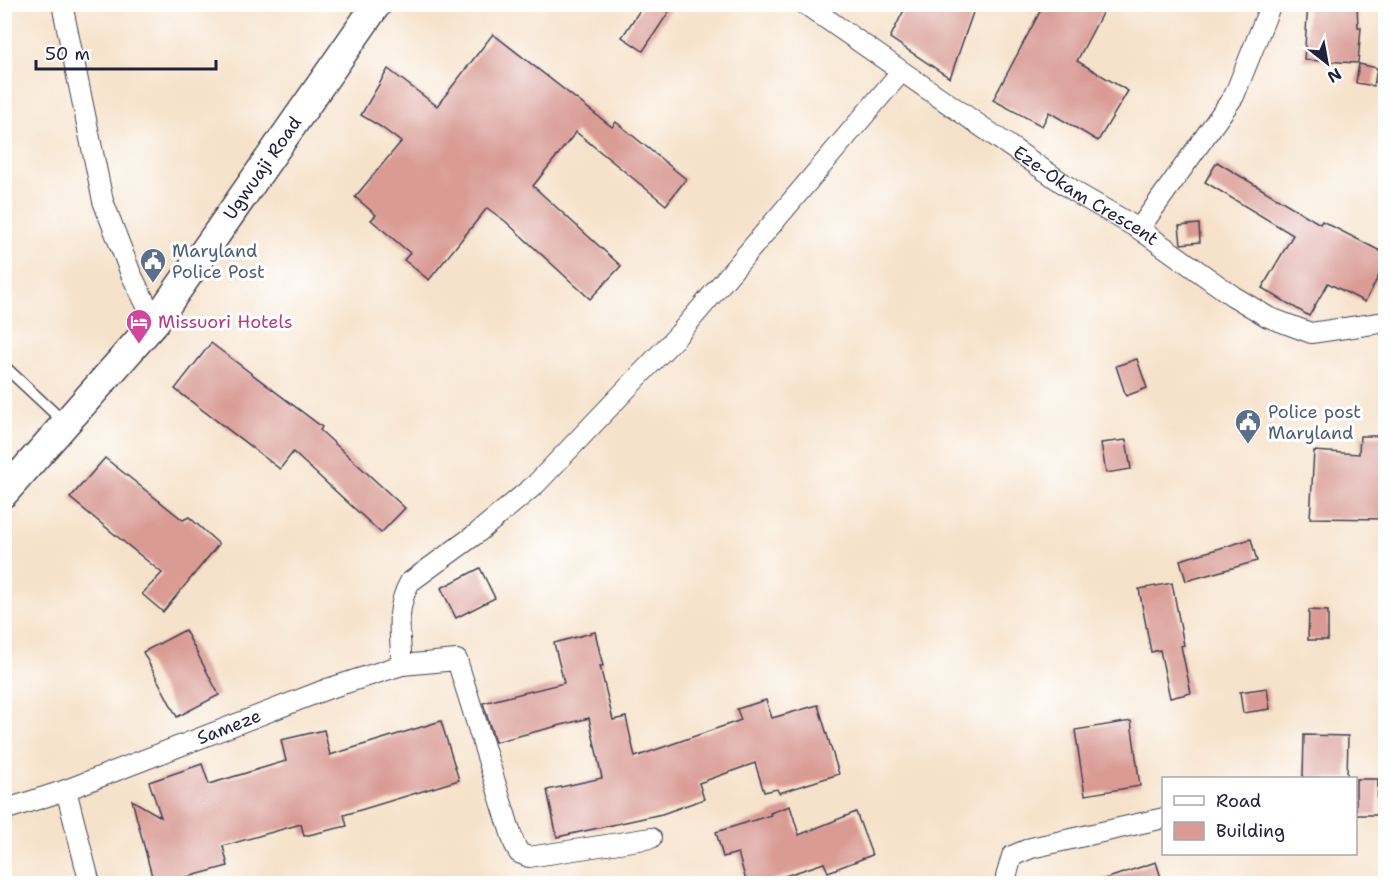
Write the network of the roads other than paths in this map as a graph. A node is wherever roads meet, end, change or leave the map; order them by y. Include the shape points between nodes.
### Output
1 (62, 4) edge
2 (377, 4) edge
3 (806, 4) edge
4 (1271, 4) edge
5 (901, 72) junction
6 (1139, 229) junction
7 (155, 322) junction
8 (1386, 322) edge
9 (4, 366) edge
10 (65, 423) junction
11 (4, 493) edge
12 (402, 665) junction
13 (66, 790) junction
14 (4, 810) edge
15 (1162, 818) edge
16 (651, 838) dead end
17 (90, 884) edge
18 (1007, 884) edge

1 - 7 street via 103,201 131,274
2 - 7 main road, Ugwuaji Road
3 - 5 street, Eze-Okam Crescent
4 - 6 street via 1234,96
5 - 6 street, Eze-Okam Crescent via 1080,195
5 - 12 street via 678,335 536,484 410,582 403,593 400,614
6 - 8 street, Eze-Okam Crescent via 1268,317 1311,333
7 - 10 main road, Ugwuaji Road
9 - 10 lane
10 - 11 main road, Ugwuaji Road
12 - 13 street, Sameze via 327,689
12 - 16 street, Sameze via 457,660 519,853 530,857
13 - 14 street, Sameze
13 - 17 street
15 - 18 street via 1031,848 1012,856

